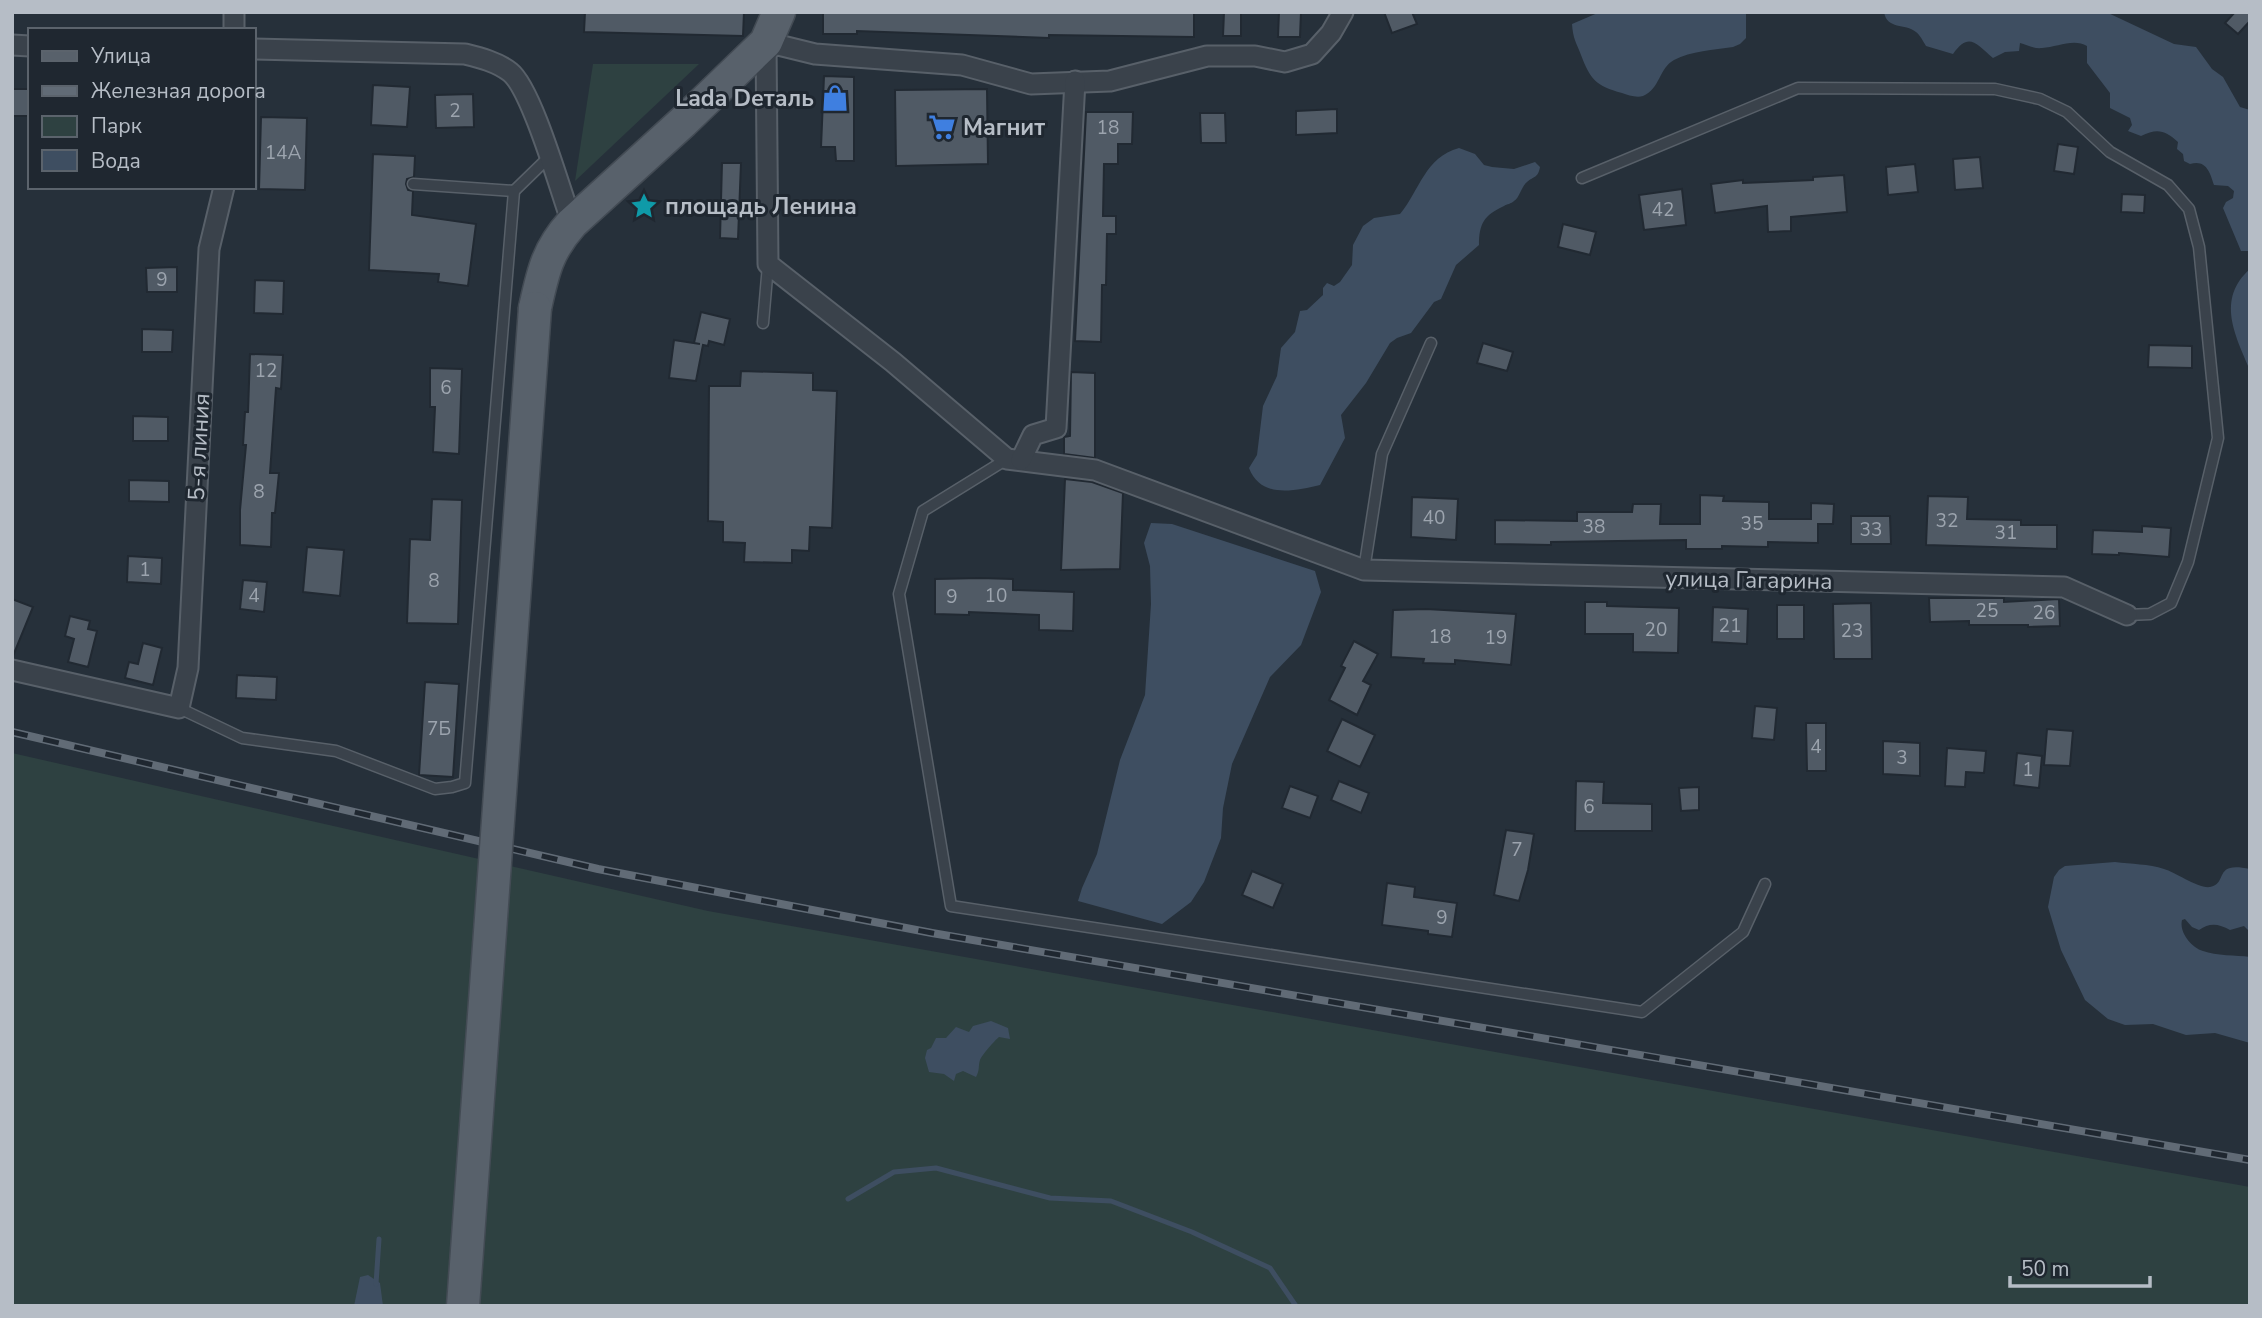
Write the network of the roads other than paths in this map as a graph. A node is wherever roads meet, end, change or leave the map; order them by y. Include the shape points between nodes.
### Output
1 (779, 12) edge
2 (1343, 12) edge
3 (766, 42) junction
4 (256, 49) edge
5 (1075, 81) junction
6 (548, 157) junction
7 (1582, 178) dead end
8 (413, 184) dead end
9 (224, 189) edge
10 (514, 191) junction
11 (572, 223) junction
12 (768, 264) junction
13 (763, 324) dead end
14 (1431, 343) dead end
15 (1014, 459) junction
16 (1364, 570) junction
17 (2127, 615) joint
18 (12, 670) edge
19 (178, 708) junction
20 (1765, 884) dead end
21 (463, 1306) edge

1 - 3 main road
2 - 5 street via 1312,54 1285,62 1255,56 1207,56 1110,81
3 - 5 street via 815,54 962,65 1031,84
3 - 11 main road
3 - 12 street
4 - 6 street via 465,54 491,61 513,74 529,100
5 - 15 street via 1056,428 1033,435
6 - 10 lane
6 - 11 street
7 - 17 lane via 1798,88 1995,89 2040,99 2067,112 2110,152 2168,185 2189,209 2199,247 2217,438 2188,562 2171,603 2150,614
8 - 10 lane
9 - 19 street, 5-я линия via 209,248 187,668
10 - 19 lane via 466,783 435,789 336,751 242,738
11 - 21 main road, bridge via 556,242 544,269 535,307
12 - 13 lane
12 - 15 street
14 - 16 lane via 1382,454
15 - 16 street, улица Гагарина via 1095,470
15 - 20 lane via 923,512 899,594 951,906 1642,1013 1743,932
16 - 17 street, улица Гагарина via 2064,587
18 - 19 street

